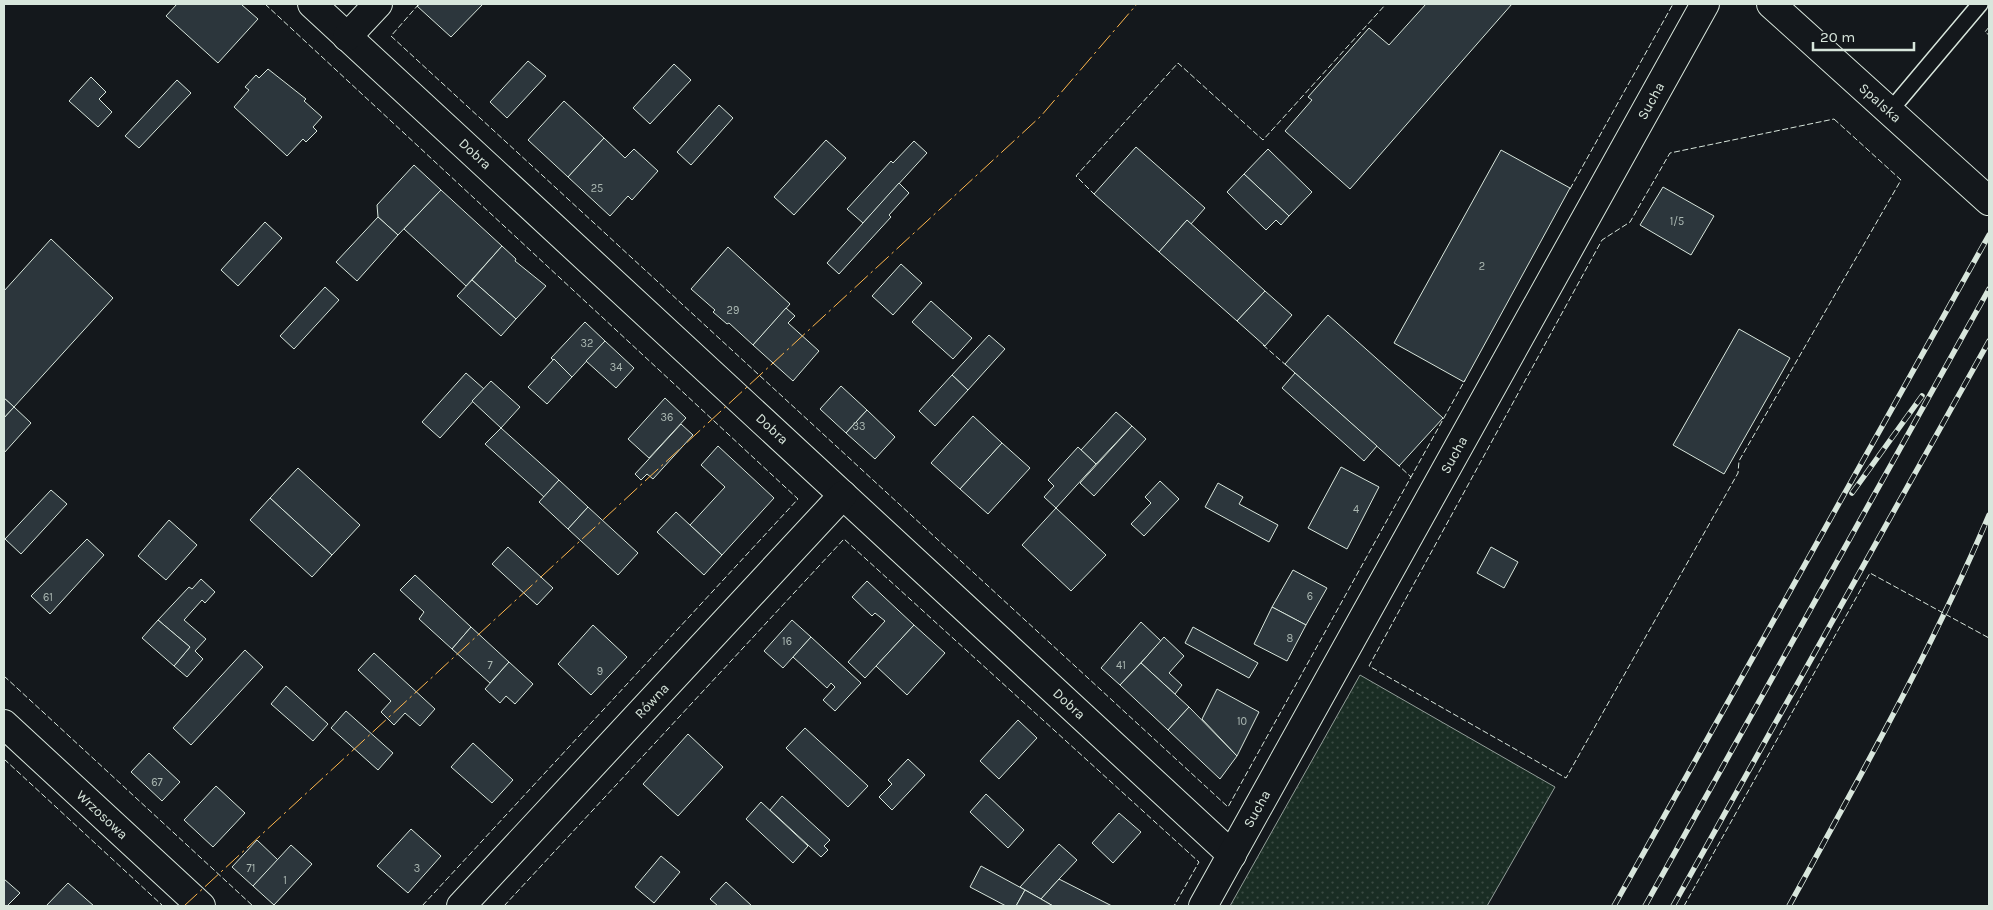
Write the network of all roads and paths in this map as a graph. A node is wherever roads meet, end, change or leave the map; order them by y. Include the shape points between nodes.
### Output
1 (312, 4) edge
2 (378, 4) edge
3 (1706, 4) edge
4 (1771, 4) edge
5 (1980, 4) edge
6 (348, 37) junction
7 (1890, 112) junction
8 (1989, 201) edge
9 (843, 495) junction
10 (4, 724) edge
11 (1232, 855) junction
12 (201, 906) edge
13 (461, 906) edge
14 (1203, 906) edge

1 - 6 street, Dobra
2 - 6 street
3 - 11 street, Sucha
4 - 7 street, Spalska
5 - 7 lane
6 - 9 street, Dobra
7 - 8 street, Spalska
9 - 11 street, Dobra
9 - 13 street, Równa
10 - 12 street, Wrzosowa
11 - 14 street, Sucha

